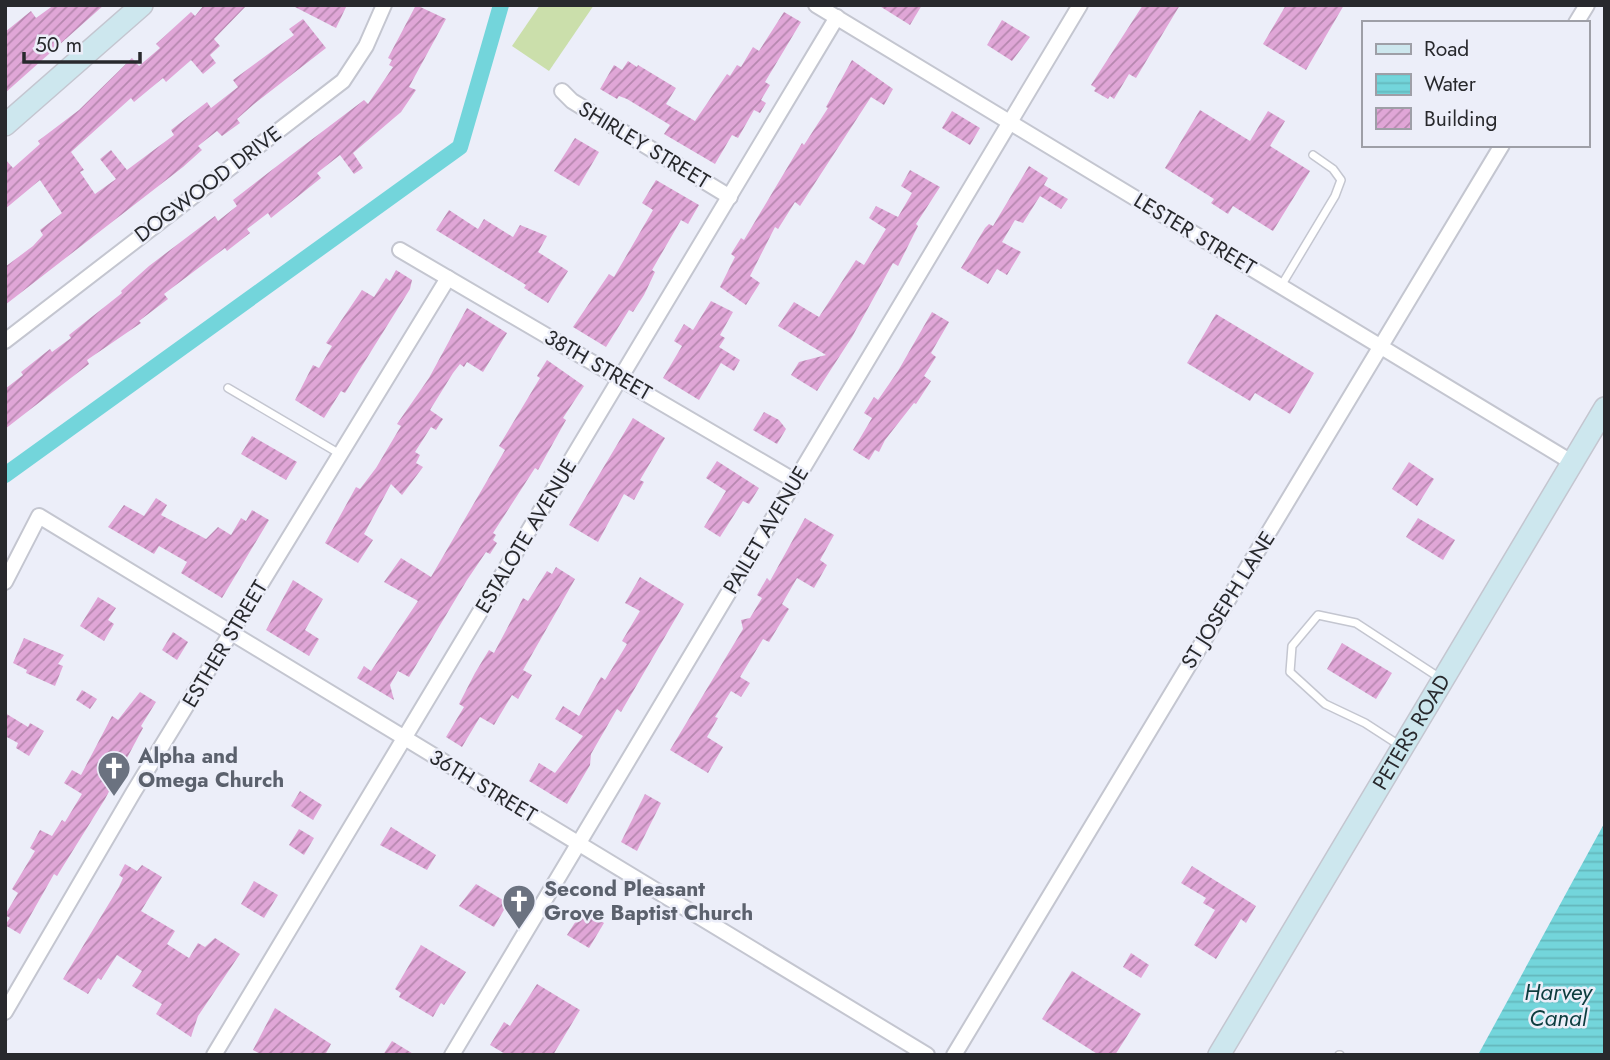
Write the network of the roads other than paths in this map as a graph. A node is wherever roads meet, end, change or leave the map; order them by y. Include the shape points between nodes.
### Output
1 (142, 5) edge
2 (384, 5) edge
3 (816, 5) edge
4 (1080, 5) edge
5 (1587, 5) edge
6 (837, 17) junction
7 (1577, 21) edge
8 (562, 91) dead end
9 (1011, 123) junction
10 (5, 125) edge
11 (1501, 147) edge
12 (1313, 155) dead end
13 (730, 197) junction
14 (400, 250) dead end
15 (448, 278) junction
16 (1281, 286) junction
17 (5, 341) edge
18 (1381, 346) junction
19 (622, 378) junction
20 (228, 388) dead end
21 (1605, 408) edge
22 (341, 454) junction
23 (1573, 463) junction
24 (795, 481) junction
25 (5, 582) edge
26 (231, 633) junction
27 (1443, 680) junction
28 (403, 739) junction
29 (1403, 747) junction
30 (579, 843) junction
31 (10, 994) edge
32 (5, 1012) edge
33 (214, 1055) edge
34 (452, 1055) edge
35 (927, 1055) edge
36 (954, 1055) edge
37 (1219, 1055) edge

1 - 10 main road
2 - 17 street, DOGWOOD DRIVE via 366,46 343,81
3 - 6 street, LESTER STREET
4 - 9 street, PAILET AVENUE
5 - 7 street
6 - 9 street, LESTER STREET
6 - 13 street, ESTALOTE AVENUE
8 - 13 street, SHIRLEY STREET
9 - 16 street, LESTER STREET
9 - 24 street, PAILET AVENUE
11 - 18 street, ST JOSEPH LANE
12 - 16 lane via 1341,180
13 - 19 street, ESTALOTE AVENUE
14 - 15 street, 38TH STREET
15 - 19 street, 38TH STREET
15 - 22 street, ESTHER STREET
16 - 18 street, LESTER STREET
18 - 23 street, LESTER STREET
18 - 36 street, ST JOSEPH LANE
19 - 24 street, 38TH STREET
19 - 28 street, ESTALOTE AVENUE
20 - 22 lane
21 - 23 main road, PETERS ROAD
22 - 26 street, ESTHER STREET
23 - 27 main road, PETERS ROAD
24 - 30 street, PAILET AVENUE
25 - 26 street, 36TH STREET via 39,516
26 - 28 street, 36TH STREET
26 - 31 street, ESTHER STREET
27 - 29 main road, PETERS ROAD
27 - 29 lane via 1356,623 1318,615 1292,646 1290,672 1325,704
28 - 30 street, 36TH STREET
28 - 33 street, ESTALOTE AVENUE
29 - 37 main road, PETERS ROAD
30 - 34 street, PAILET AVENUE
30 - 35 street, 36TH STREET
31 - 32 street, ESTHER STREET

